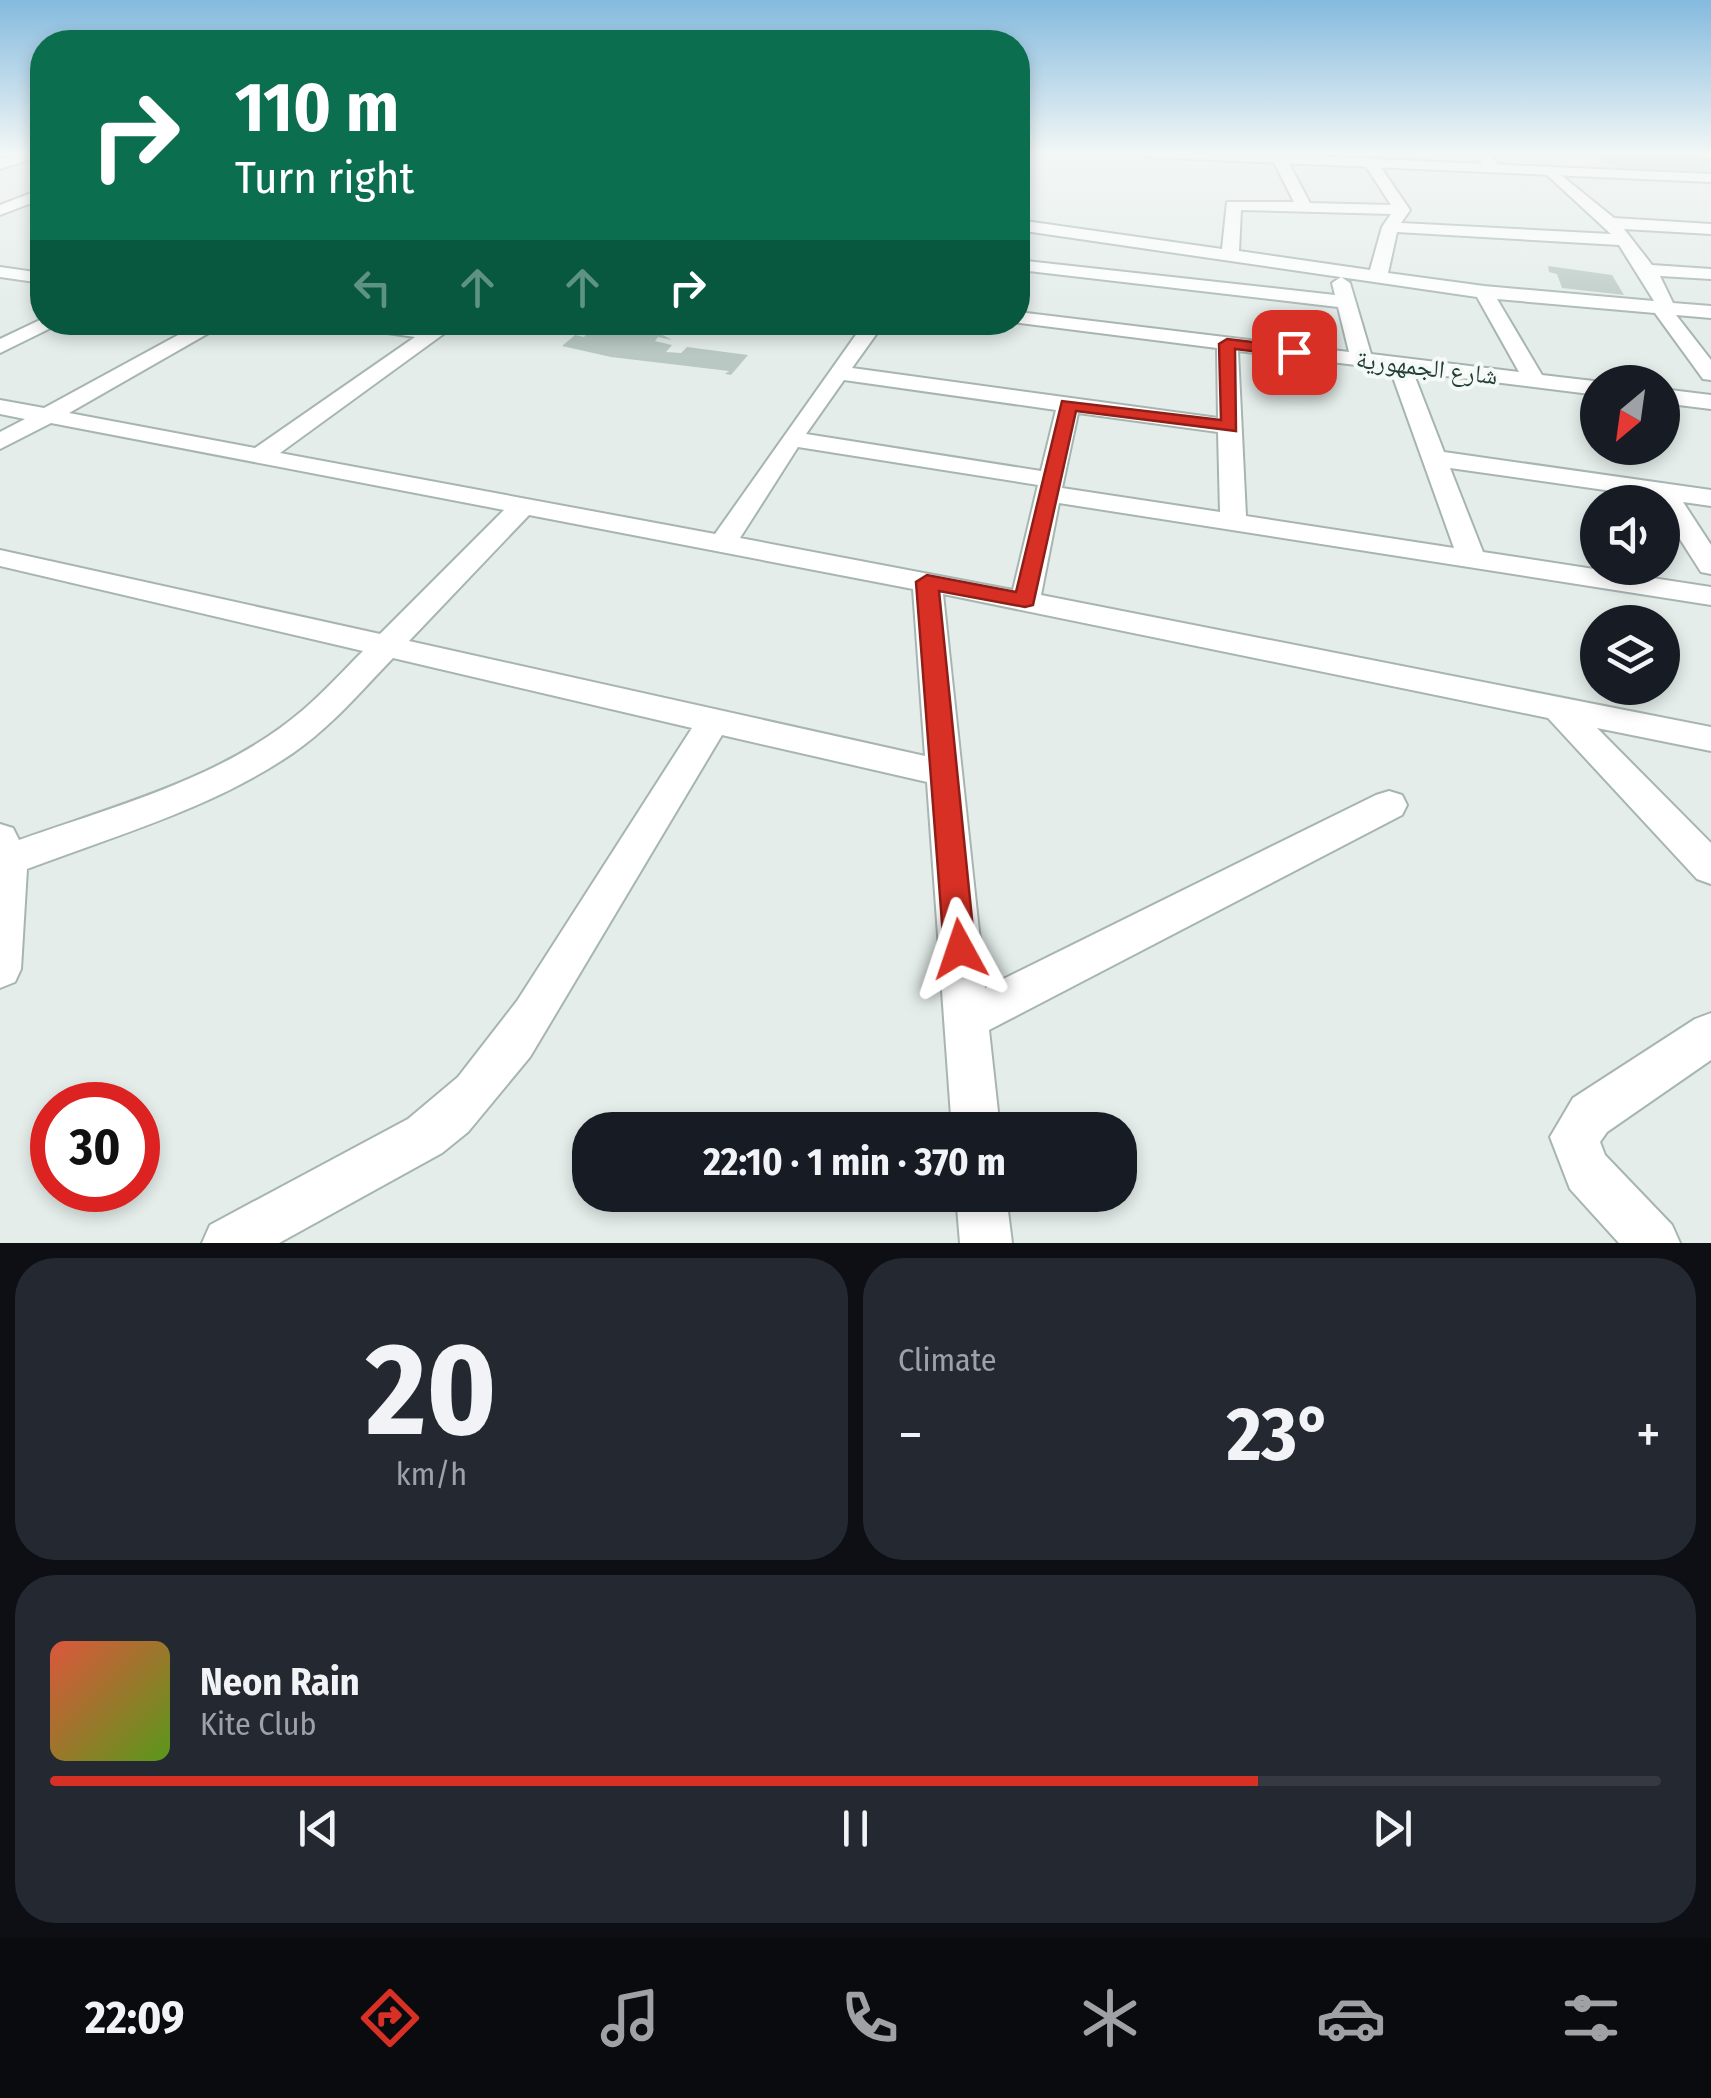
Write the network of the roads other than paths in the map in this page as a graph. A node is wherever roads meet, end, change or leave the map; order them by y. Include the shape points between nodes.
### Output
1 (1233, 211) edge
2 (1401, 211) edge
3 (1599, 211) edge
4 (1609, 223) junction
5 (1030, 226) edge
6 (1390, 227) junction
7 (1046, 228) junction
8 (1711, 229) edge
9 (1623, 240) junction
10 (1230, 253) junction
11 (1030, 258) edge
12 (1030, 266) edge
13 (1339, 270) junction
14 (1650, 270) junction
15 (1711, 274) edge
16 (1378, 276) junction
17 (1484, 292) junction
18 (1344, 302) junction
19 (1662, 309) junction
20 (1711, 312) edge
21 (1030, 319) edge
22 (30, 333) edge
23 (194, 335) edge
24 (432, 335) edge
25 (866, 335) edge
26 (1227, 344) junction
27 (0, 347) edge
28 (1362, 360) junction
29 (1399, 364) junction
30 (840, 373) junction
31 (1711, 374) edge
32 (1534, 381) junction
33 (1580, 386) edge
34 (1680, 398) edge
35 (1711, 402) edge
36 (1068, 404) junction
37 (0, 407) edge
38 (47, 416) junction
39 (1230, 427) junction
40 (791, 440) junction
41 (0, 442) edge
42 (259, 456) junction
43 (1434, 458) junction
44 (1621, 485) edge
45 (1050, 487) junction
46 (1680, 493) edge
47 (1711, 498) edge
48 (522, 506) junction
49 (1680, 518) edge
50 (1234, 523) junction
51 (723, 544) junction
52 (1472, 560) junction
53 (5, 564) edge
54 (1711, 566) edge
55 (927, 582) junction
56 (1711, 596) edge
57 (1025, 600) junction
58 (388, 644) junction
59 (1561, 712) junction
60 (713, 722) junction
61 (1711, 739) edge
62 (944, 773) junction
63 (1389, 805) dead end
64 (4, 849) edge
65 (1711, 868) edge
66 (0, 969) edge
67 (966, 1020) junction
68 (1711, 1034) edge
69 (974, 1112) edge
70 (983, 1212) edge
71 (228, 1243) edge
72 (986, 1243) edge
73 (1654, 1243) edge

1 - 10 street
2 - 6 street
3 - 4 street
4 - 8 street
4 - 9 street
5 - 7 street
6 - 9 street
6 - 16 street
7 - 10 street
7 - 11 street
9 - 14 street
10 - 13 street
12 - 18 street
13 - 16 street
13 - 18 street
14 - 15 street
14 - 19 street
16 - 17 street
17 - 19 street
17 - 32 street
18 - 28 street
19 - 20 street
19 - 31 street
21 - 26 street, شارع الجمهورية
22 - 27 street
23 - 38 street
24 - 42 street
25 - 30 street
26 - 28 street, شارع الجمهورية
26 - 39 street
28 - 29 street, شارع الجمهورية
29 - 32 street, شارع الجمهورية
29 - 43 street
30 - 36 street
30 - 40 street
32 - 33 street, شارع الجمهورية
34 - 35 street
36 - 39 street
36 - 45 street
37 - 38 street
38 - 41 street
38 - 42 street
39 - 50 street
40 - 45 street
40 - 51 street
42 - 48 street
43 - 44 street
43 - 52 street
45 - 50 street
45 - 57 street
46 - 47 street
48 - 51 street
48 - 58 street
49 - 54 street
50 - 52 street
51 - 55 street
52 - 56 street
53 - 58 street
55 - 57 street
55 - 62 street
57 - 59 street
58 - 60 street
58 - 64 street via 315,719 260,760
59 - 61 street
59 - 65 street
60 - 62 street
60 - 71 street via 518,1040 473,1096 425,1136
62 - 67 street
63 - 67 street
64 - 66 street
67 - 69 street
68 - 73 street via 1576,1128 1587,1172
70 - 72 street

